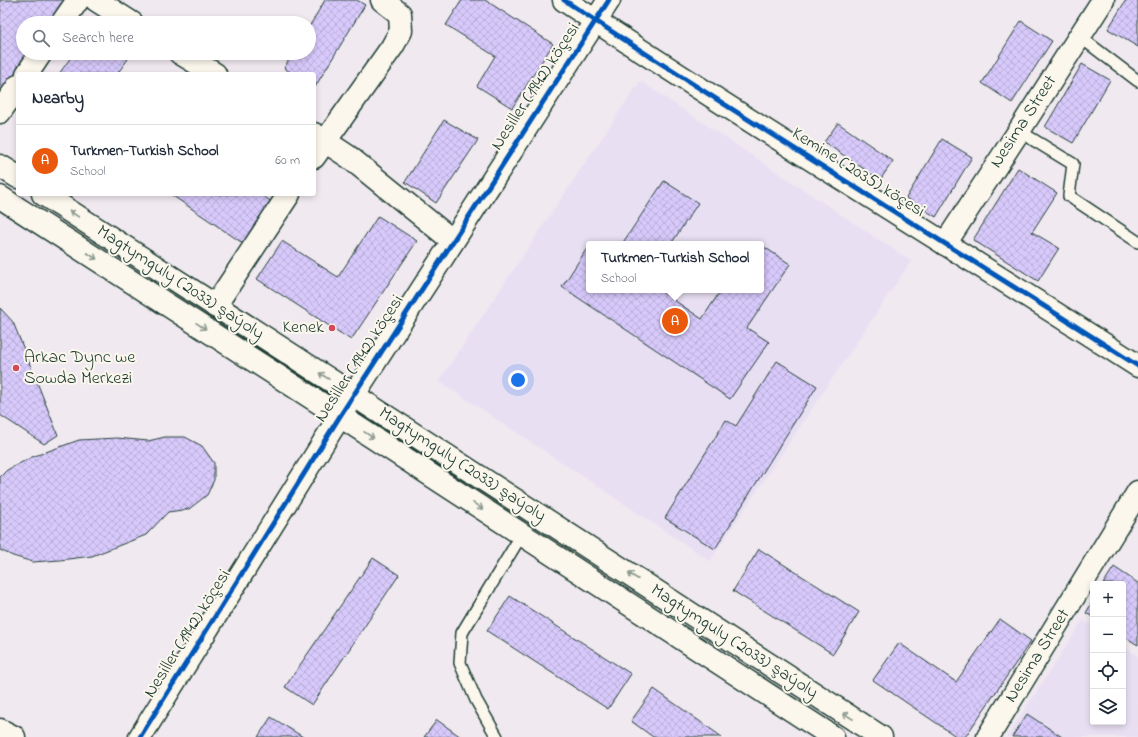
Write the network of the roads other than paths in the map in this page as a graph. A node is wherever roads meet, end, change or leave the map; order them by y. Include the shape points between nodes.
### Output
1 (78, 0) edge
2 (96, 0) edge
3 (382, 0) edge
4 (564, 0) edge
5 (610, 0) edge
6 (1103, 0) edge
7 (67, 16) edge
8 (121, 16) edge
9 (596, 21) junction
10 (1079, 36) junction
11 (36, 60) edge
12 (192, 60) edge
13 (28, 72) edge
14 (212, 72) edge
15 (1138, 81) edge
16 (16, 89) edge
17 (0, 112) edge
18 (1019, 131) junction
19 (318, 144) edge
20 (0, 166) edge
21 (16, 177) edge
22 (46, 196) edge
23 (288, 196) edge
24 (0, 197) edge
25 (453, 242) junction
26 (1138, 242) edge
27 (945, 244) junction
28 (215, 306) junction
29 (1137, 363) edge
30 (354, 395) junction
31 (340, 416) junction
32 (1138, 492) edge
33 (522, 534) junction
34 (0, 730) edge
35 (14, 737) edge
36 (140, 737) edge
37 (497, 737) edge
38 (834, 737) edge
39 (881, 737) edge
40 (988, 737) edge

1 - 7 street
2 - 8 street
3 - 19 street via 400,14 401,31 375,72
4 - 9 street, Kemine (2035) köçesi
5 - 9 street, Nesiller (1942) köçesi
6 - 10 street, Nesima Street
9 - 25 street, Nesiller (1942) köçesi
9 - 27 street, Kemine (2035) köçesi
10 - 15 lane
10 - 18 street, Nesima Street
11 - 13 street
12 - 14 street
16 - 17 street
18 - 26 lane via 1073,164 1069,196
18 - 27 street, Nesima Street
19 - 25 street via 349,158
20 - 21 street
28 -> 22 street, Magtymguly (2033) şaýoly
23 - 28 street
24 -> 31 street, Magtymguly (2033) şaýoly
25 - 30 street, Nesiller (1942) köçesi
27 - 29 street, Kemine (2035) köçesi
30 -> 28 street, Magtymguly (2033) şaýoly
30 - 31 street, Nesiller (1942) köçesi
39 -> 30 street, Magtymguly (2033) şaýoly
31 -> 33 street, Magtymguly (2033) şaýoly
31 - 36 street, Nesiller (1942) köçesi
32 - 40 street, Nesima Street
33 - 37 lane via 462,633 460,663 476,700
33 - 38 street, Magtymguly (2033) şaýoly
34 - 35 street

